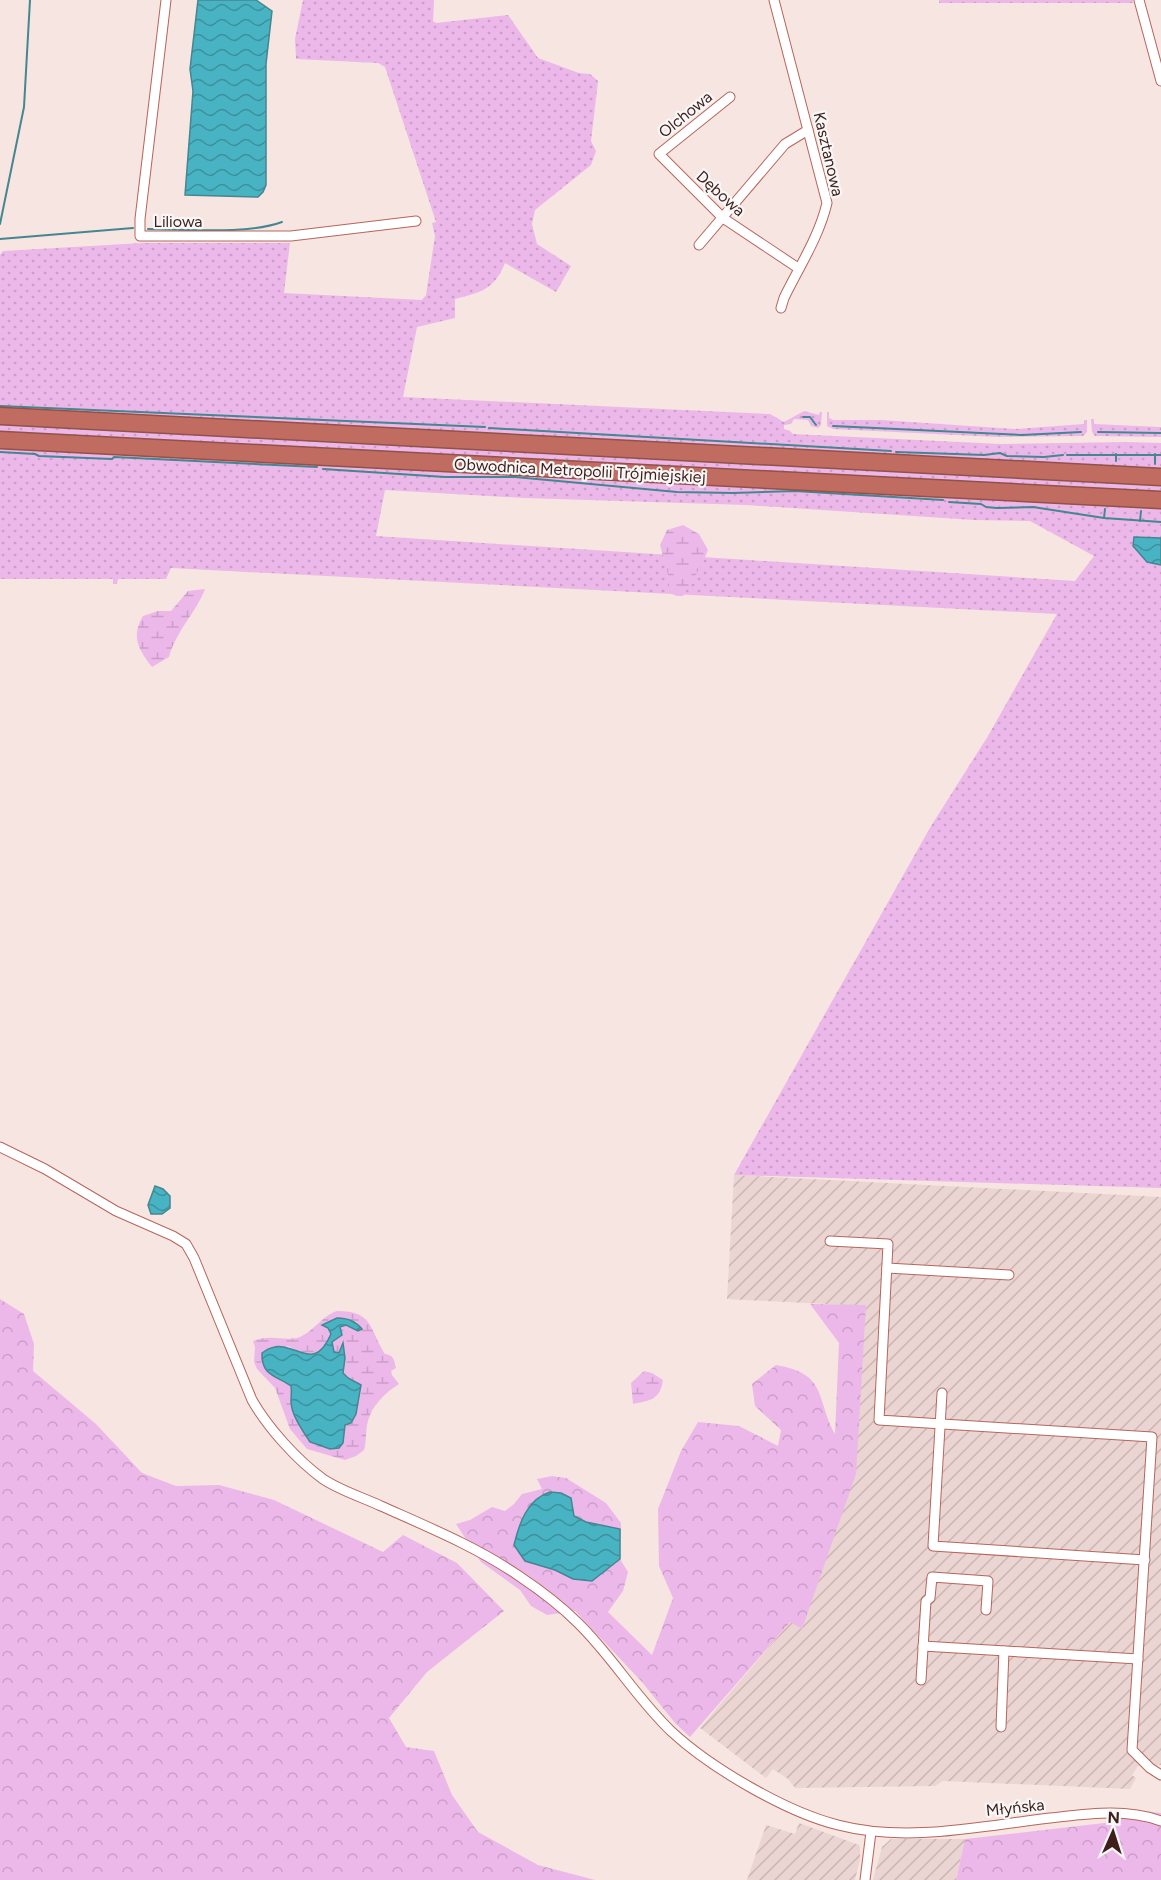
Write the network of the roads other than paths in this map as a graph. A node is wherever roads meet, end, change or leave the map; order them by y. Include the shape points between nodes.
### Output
1 (166, 0) edge
2 (774, 0) edge
3 (1138, 0) edge
4 (1161, 81) edge
5 (730, 97) dead end
6 (808, 130) junction
7 (659, 154) joint
8 (723, 218) junction
9 (416, 221) dead end
10 (699, 245) dead end
11 (798, 268) junction
12 (781, 308) dead end
13 (0, 416) edge
14 (0, 440) edge
15 (1161, 477) edge
16 (1161, 500) edge
17 (0, 1147) edge
18 (830, 1241) dead end
19 (887, 1268) junction
20 (1009, 1275) dead end
21 (942, 1393) dead end
22 (940, 1424) junction
23 (1145, 1560) junction
24 (986, 1610) dead end
25 (923, 1646) junction
26 (1004, 1651) junction
27 (1138, 1659) junction
28 (921, 1680) dead end
29 (1001, 1727) dead end
30 (1161, 1775) edge
31 (1161, 1821) edge
32 (871, 1832) junction
33 (865, 1880) edge

1 - 9 street, Liliowa via 140,236 291,236
2 - 6 street, Kasztanowa
3 - 4 street
5 - 7 street, Olchowa
6 - 8 street via 786,144
6 - 11 street, Kasztanowa via 826,203 817,234
7 - 8 street, Dębowa
8 - 10 street
8 - 11 street, Dębowa
11 - 12 street, Kasztanowa
13 - 15 highway, Obwodnica Metropolii Trójmiejskiej
14 - 16 highway, Obwodnica Metropolii Trójmiejskiej
17 - 32 street, Młyńska via 116,1211 186,1244 263,1420 324,1480 443,1534 517,1575 556,1603 579,1623 670,1730 698,1754 751,1788 808,1815
18 - 19 street via 888,1244
19 - 20 street
19 - 22 street via 879,1420
21 - 22 street
22 - 23 street via 933,1546
22 - 23 street via 1152,1437
23 - 27 street
24 - 25 street via 988,1581 932,1577
25 - 26 street
25 - 28 street
26 - 27 street
26 - 29 street
27 - 30 street via 1132,1750
31 - 32 street, Młyńska via 1125,1813 924,1832
32 - 33 street

